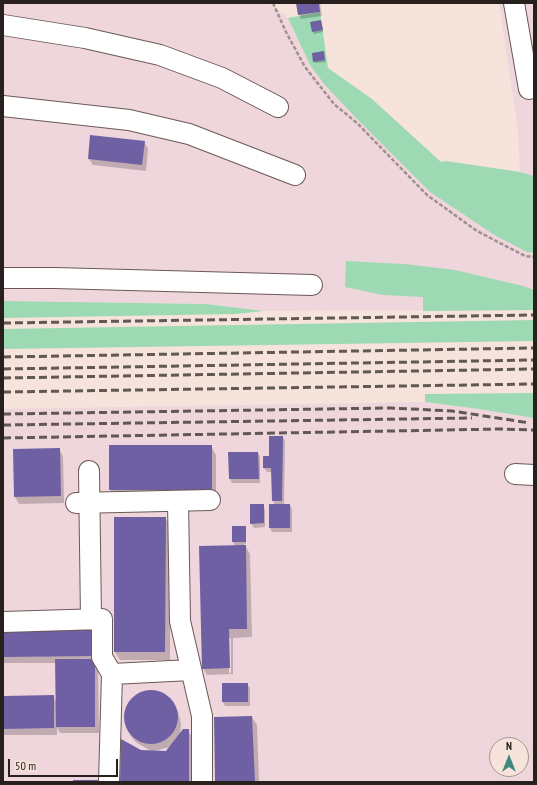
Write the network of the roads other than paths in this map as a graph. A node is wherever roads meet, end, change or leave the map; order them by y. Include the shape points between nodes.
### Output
1 (514, 3) edge
2 (3, 25) edge
3 (527, 34) edge
4 (529, 89) dead end
5 (3, 106) edge
6 (278, 106) dead end
7 (295, 175) dead end
8 (3, 278) edge
9 (312, 285) dead end
10 (89, 471) dead end
11 (210, 500) dead end
12 (178, 502) junction
13 (83, 503) junction
14 (91, 619) junction
15 (3, 622) edge
16 (192, 670) junction
17 (112, 674) junction
18 (109, 782) edge
19 (202, 782) edge

1 - 3 lane
2 - 6 lane via 85,38 160,56 222,78
3 - 4 lane
5 - 7 lane via 129,120 189,134
8 - 9 lane
10 - 13 lane
11 - 12 lane
12 - 13 lane
12 - 16 lane via 180,621
13 - 14 lane
14 - 15 lane
14 - 17 lane via 102,619 102,657
16 - 17 lane
16 - 19 lane via 202,716
17 - 18 lane

